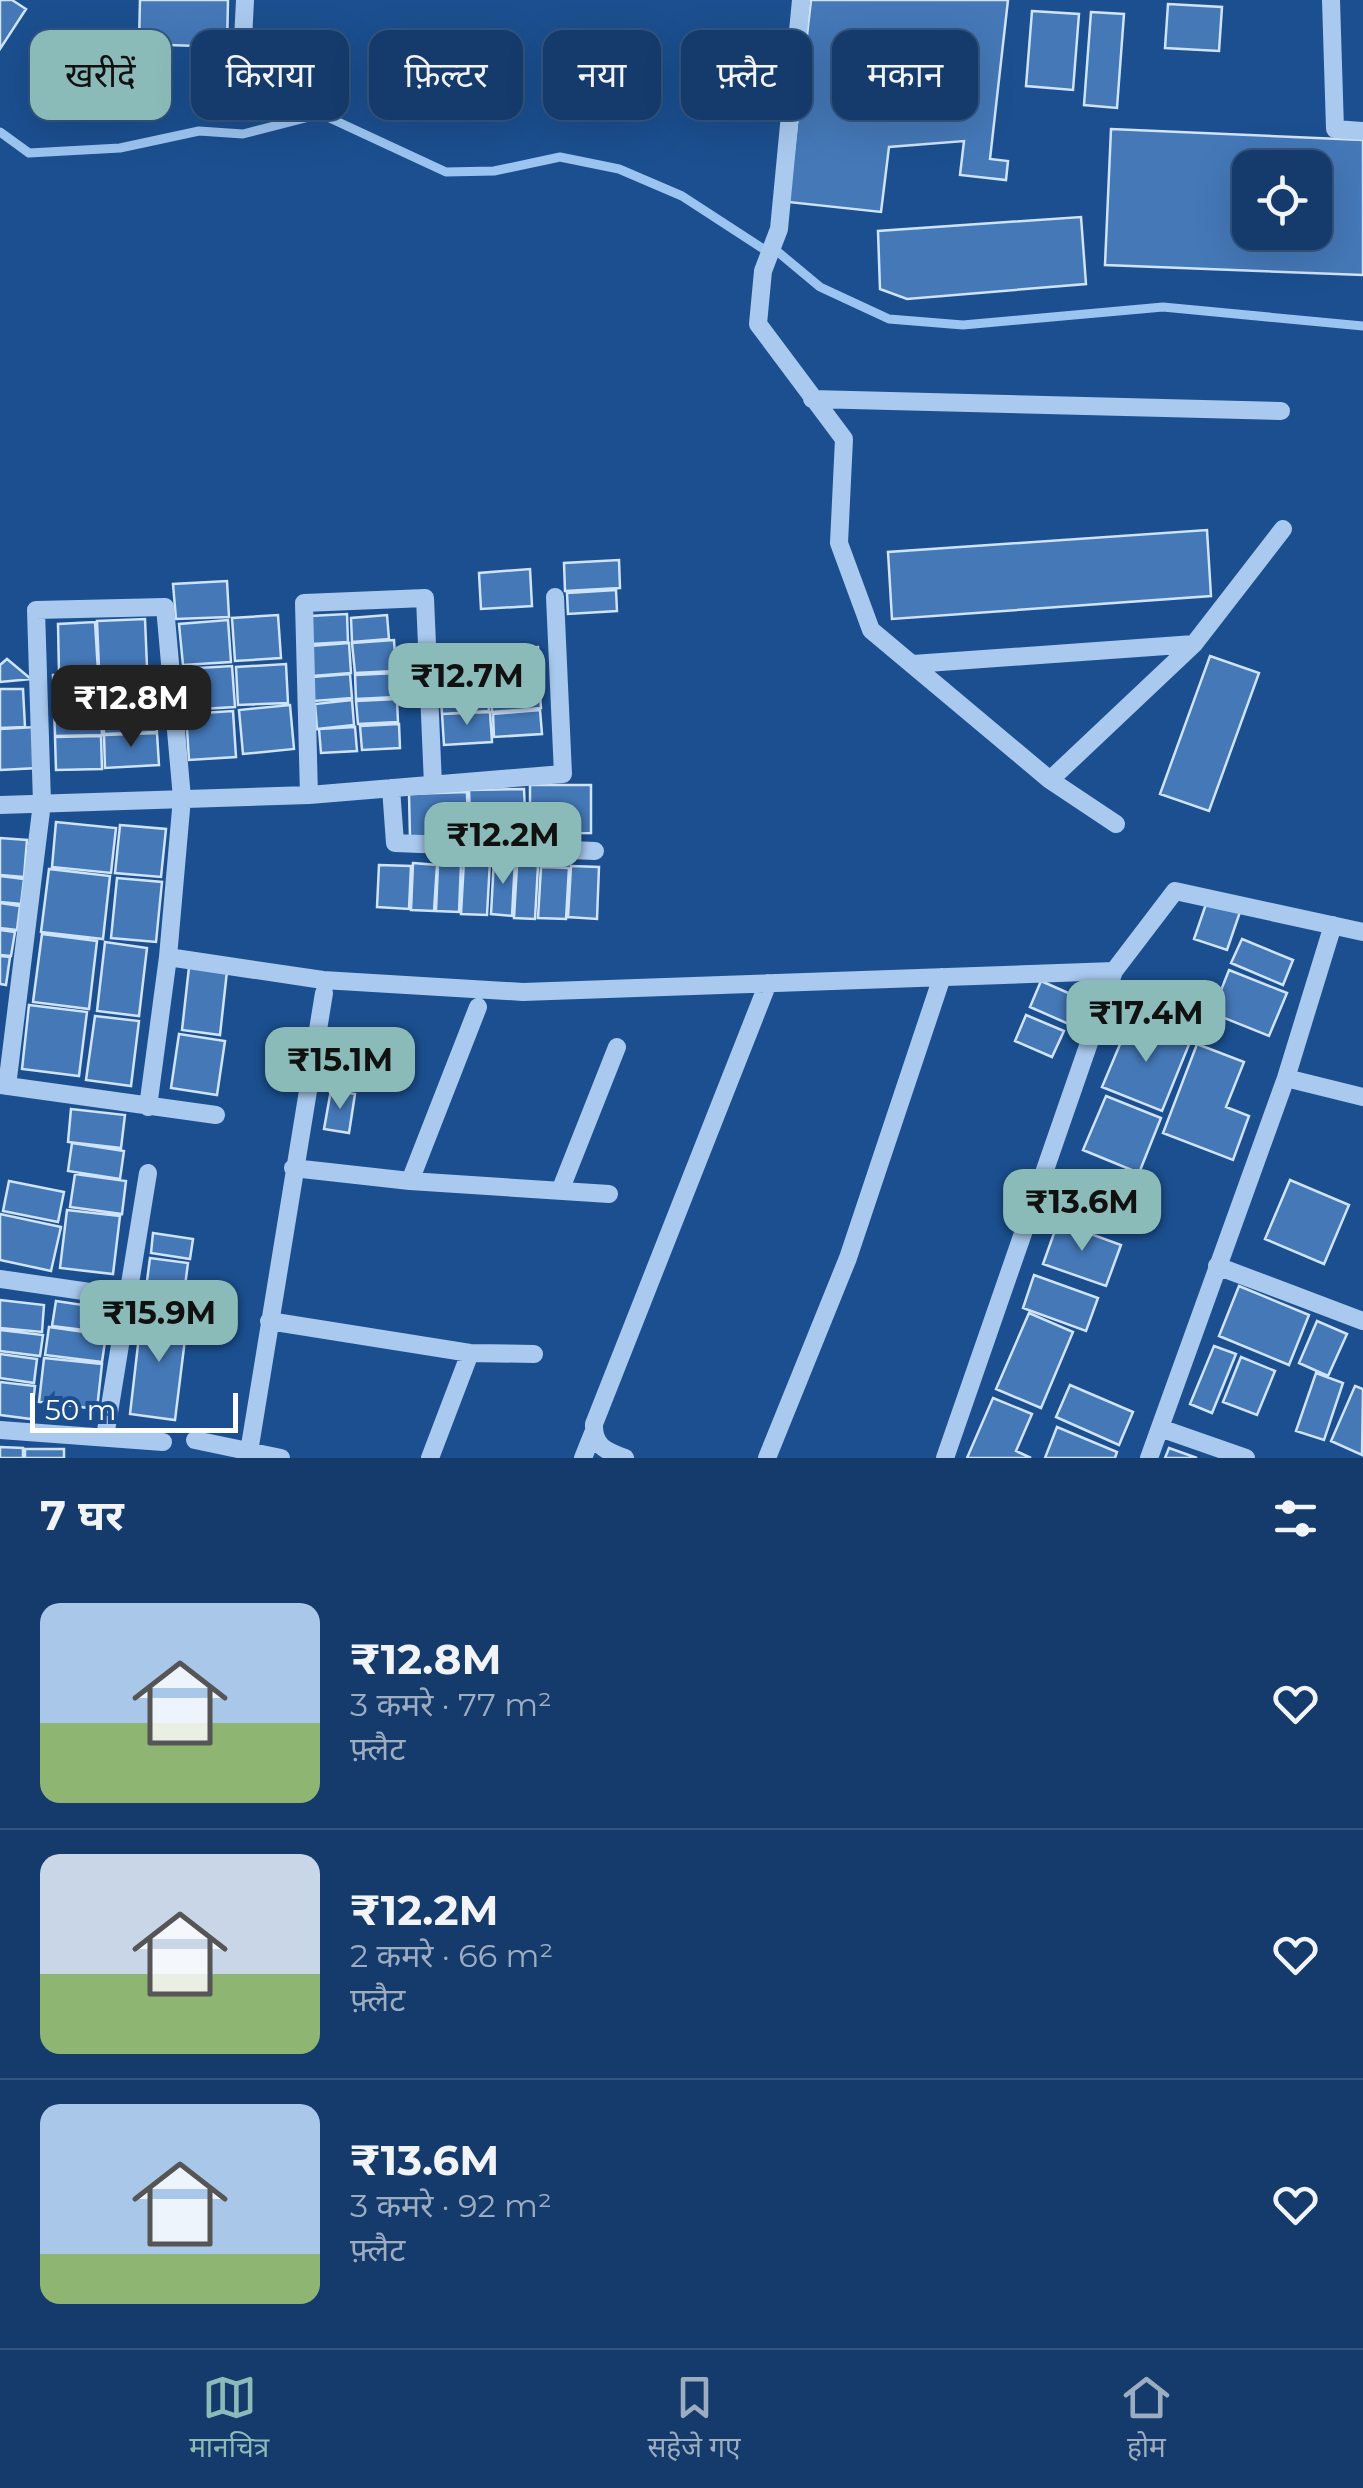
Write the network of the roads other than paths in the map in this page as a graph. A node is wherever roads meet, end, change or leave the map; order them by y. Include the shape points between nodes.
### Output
1 (244, 0) edge
2 (801, 0) edge
3 (1331, 0) edge
4 (243, 30) edge
5 (1363, 130) edge
6 (812, 399) junction
7 (1281, 410) dead end
8 (1283, 528) dead end
9 (556, 598) dead end
10 (1194, 644) junction
11 (912, 664) junction
12 (1050, 780) junction
13 (433, 785) junction
14 (391, 788) junction
15 (309, 795) junction
16 (182, 798) junction
17 (42, 803) junction
18 (0, 805) edge
19 (1116, 824) dead end
20 (595, 851) dead end
21 (1333, 924) junction
22 (1363, 932) edge
23 (168, 957) junction
24 (1114, 971) junction
25 (942, 977) junction
26 (768, 983) junction
27 (324, 993) dead end
28 (478, 1007) dead end
29 (617, 1047) dead end
30 (1286, 1078) junction
31 (4, 1085) edge
32 (1363, 1097) edge
33 (148, 1107) junction
34 (216, 1115) dead end
35 (292, 1168) junction
36 (148, 1173) dead end
37 (410, 1181) junction
38 (560, 1191) junction
39 (609, 1194) dead end
40 (1217, 1266) junction
41 (0, 1279) edge
42 (127, 1300) junction
43 (200, 1308) dead end
44 (269, 1320) junction
45 (1363, 1321) edge
46 (470, 1353) junction
47 (534, 1354) dead end
48 (1160, 1428) junction
49 (0, 1430) edge
50 (594, 1433) junction
51 (105, 1438) junction
52 (195, 1440) dead end
53 (163, 1442) dead end
54 (249, 1454) edge
55 (281, 1458) edge
56 (430, 1458) edge
57 (583, 1458) edge
58 (625, 1458) edge
59 (767, 1458) edge
60 (945, 1458) edge
61 (1149, 1458) edge
62 (1246, 1458) edge

1 - 4 street
2 - 6 street via 779,229 763,272 758,324
3 - 5 street via 1335,129
6 - 7 street
6 - 11 street via 844,439 839,543 871,630
8 - 10 street
9 - 13 street via 563,774
10 - 11 street
10 - 12 street
11 - 12 street
12 - 19 street
13 - 14 street
13 - 15 street via 424,598 304,603
14 - 15 street
14 - 20 street via 395,843
15 - 16 street
16 - 17 street
16 - 17 street via 165,607 36,610
16 - 23 street
17 - 18 street
17 - 31 street
21 - 22 street
21 - 24 street via 1175,892
21 - 30 street
23 - 26 street via 323,980 524,992
23 - 33 street
24 - 25 street
24 - 60 street
25 - 26 street
25 - 59 street via 848,1258
26 - 50 street
27 - 35 street
28 - 37 street
29 - 38 street
30 - 32 street
30 - 40 street
31 - 33 street
33 - 34 street
35 - 37 street
35 - 44 street
36 - 42 street
37 - 38 street
38 - 39 street
40 - 45 street
40 - 48 street
41 - 42 street
42 - 43 street
42 - 51 street
44 - 46 street
44 - 54 street
46 - 47 street
46 - 56 street
48 - 61 street
48 - 62 street
49 - 51 street
50 - 57 street
50 - 58 street via 605,1451
51 - 53 street
52 - 54 street
54 - 55 street

